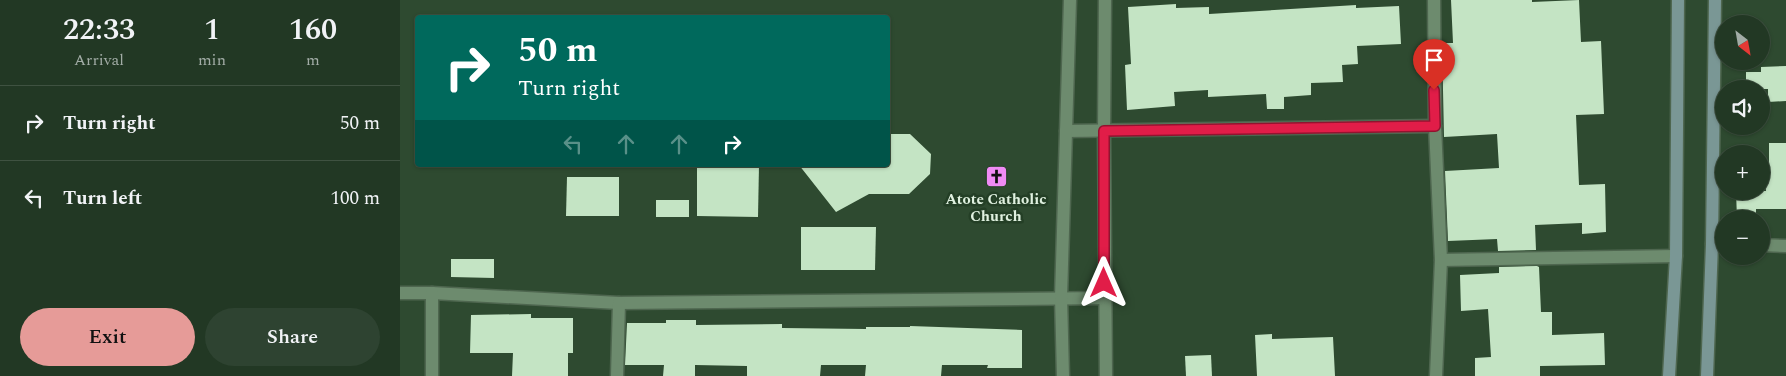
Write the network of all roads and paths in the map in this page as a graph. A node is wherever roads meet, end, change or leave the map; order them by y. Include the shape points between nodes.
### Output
1 (1070, 0) edge
2 (1105, 0) edge
3 (1434, 0) edge
4 (1678, 0) edge
5 (1715, 0) edge
6 (1435, 126) junction
7 (1066, 131) junction
8 (1104, 131) junction
9 (1718, 210) edge
10 (1770, 245) edge
11 (1786, 246) edge
12 (1676, 256) junction
13 (1441, 260) junction
14 (1716, 265) edge
15 (400, 293) edge
16 (432, 293) junction
17 (1061, 297) junction
18 (1104, 298) junction
19 (619, 303) junction
20 (432, 376) edge
21 (617, 376) edge
22 (1063, 376) edge
23 (1106, 376) edge
24 (1436, 376) edge
25 (1668, 376) edge
26 (1707, 376) edge

1 - 7 street
2 - 8 street
3 - 6 street
4 - 12 main road
5 - 9 main road
6 - 8 street
6 - 13 street
7 - 8 street
7 - 17 street
8 - 18 street
10 - 11 street
12 - 13 street
12 - 25 main road
13 - 24 street
14 - 26 main road
15 - 16 street
16 - 19 street
16 - 20 street
17 - 18 street
17 - 19 street
17 - 22 street
18 - 23 street
19 - 21 street

